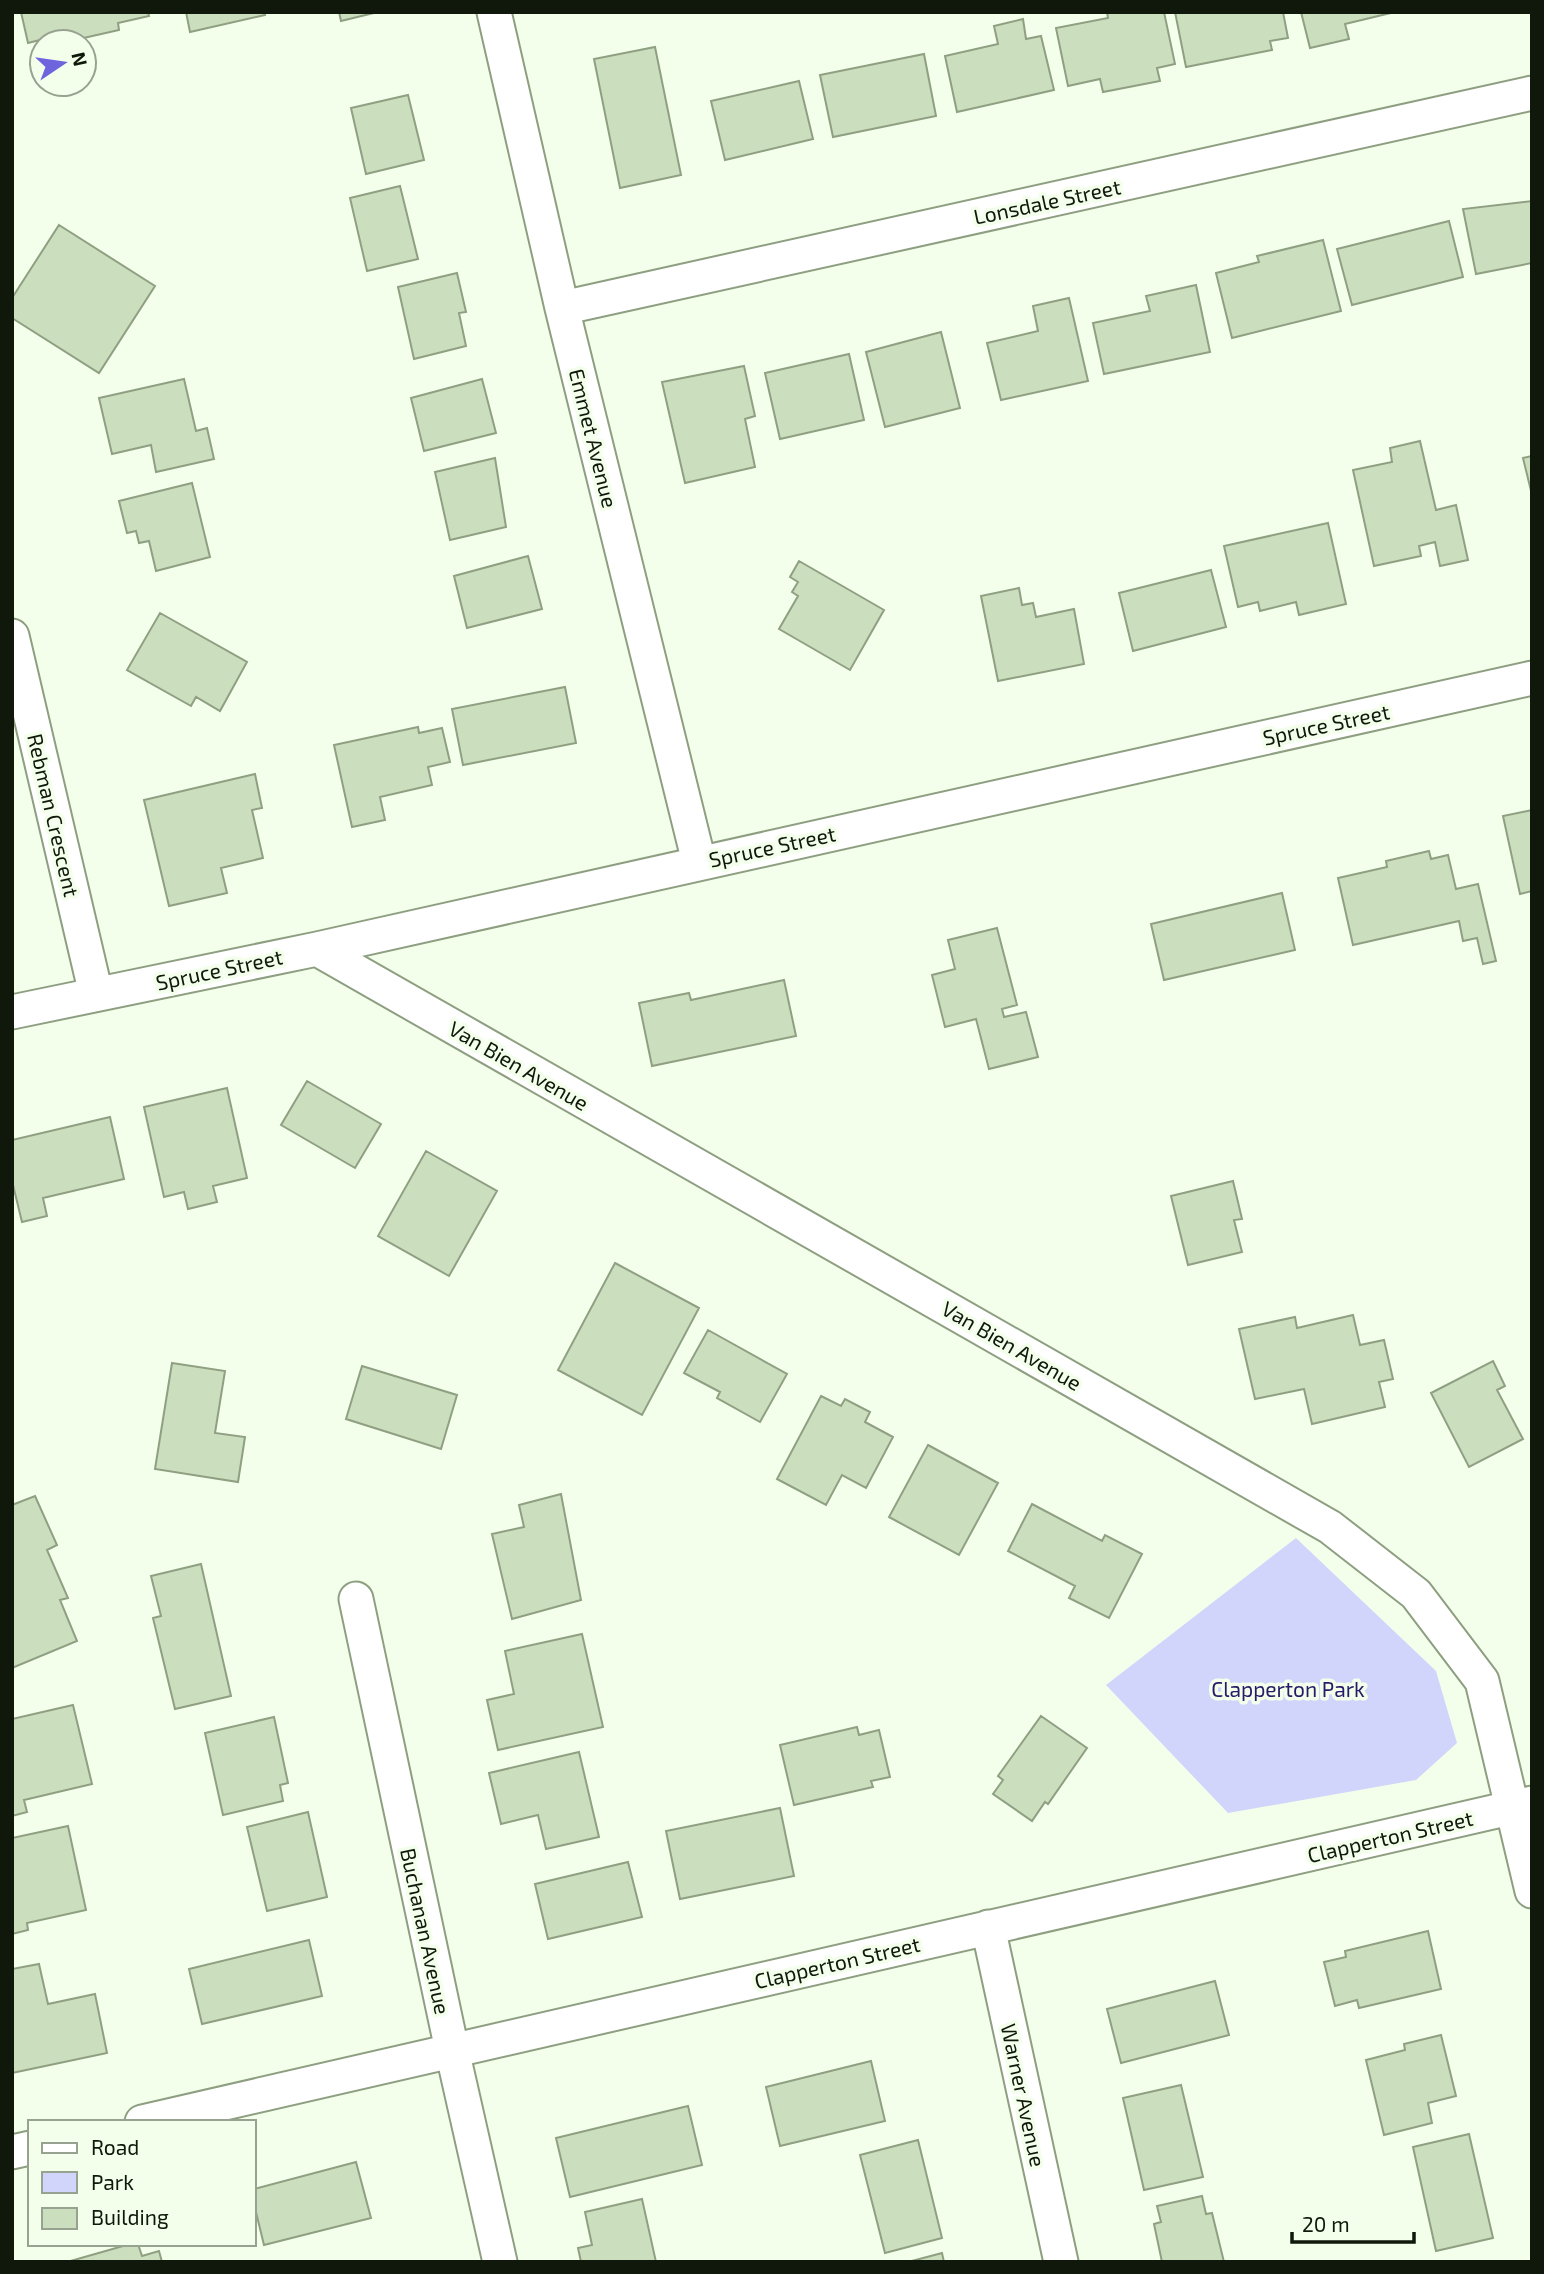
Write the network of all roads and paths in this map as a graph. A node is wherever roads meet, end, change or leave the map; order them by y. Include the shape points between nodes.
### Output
1 (494, 12) edge
2 (1532, 93) edge
3 (562, 308) junction
4 (12, 636) edge
5 (1532, 678) edge
6 (699, 862) junction
7 (317, 949) junction
8 (96, 995) junction
9 (12, 1013) edge
10 (356, 1599) dead end
11 (1522, 1805) edge
12 (1532, 1891) edge
13 (988, 1927) junction
14 (452, 2050) junction
15 (151, 2120) edge
16 (500, 2262) edge
17 (1061, 2262) edge

1 - 3 street, Emmet Avenue
2 - 3 street, Lonsdale Street
3 - 6 street, Emmet Avenue
4 - 8 street, Rebman Crescent
5 - 6 street, Spruce Street
6 - 7 street, Spruce Street
7 - 8 street, Spruce Street
7 - 11 street, Van Bien Avenue via 1330,1527 1416,1594 1482,1681
8 - 9 street, Spruce Street
10 - 14 street, Buchanan Avenue
11 - 12 street, Van Bien Avenue
11 - 13 street, Clapperton Street
13 - 14 street, Clapperton Street
13 - 17 street, Warner Avenue
14 - 15 street, Clapperton Street
14 - 16 street, Buchanan Avenue

